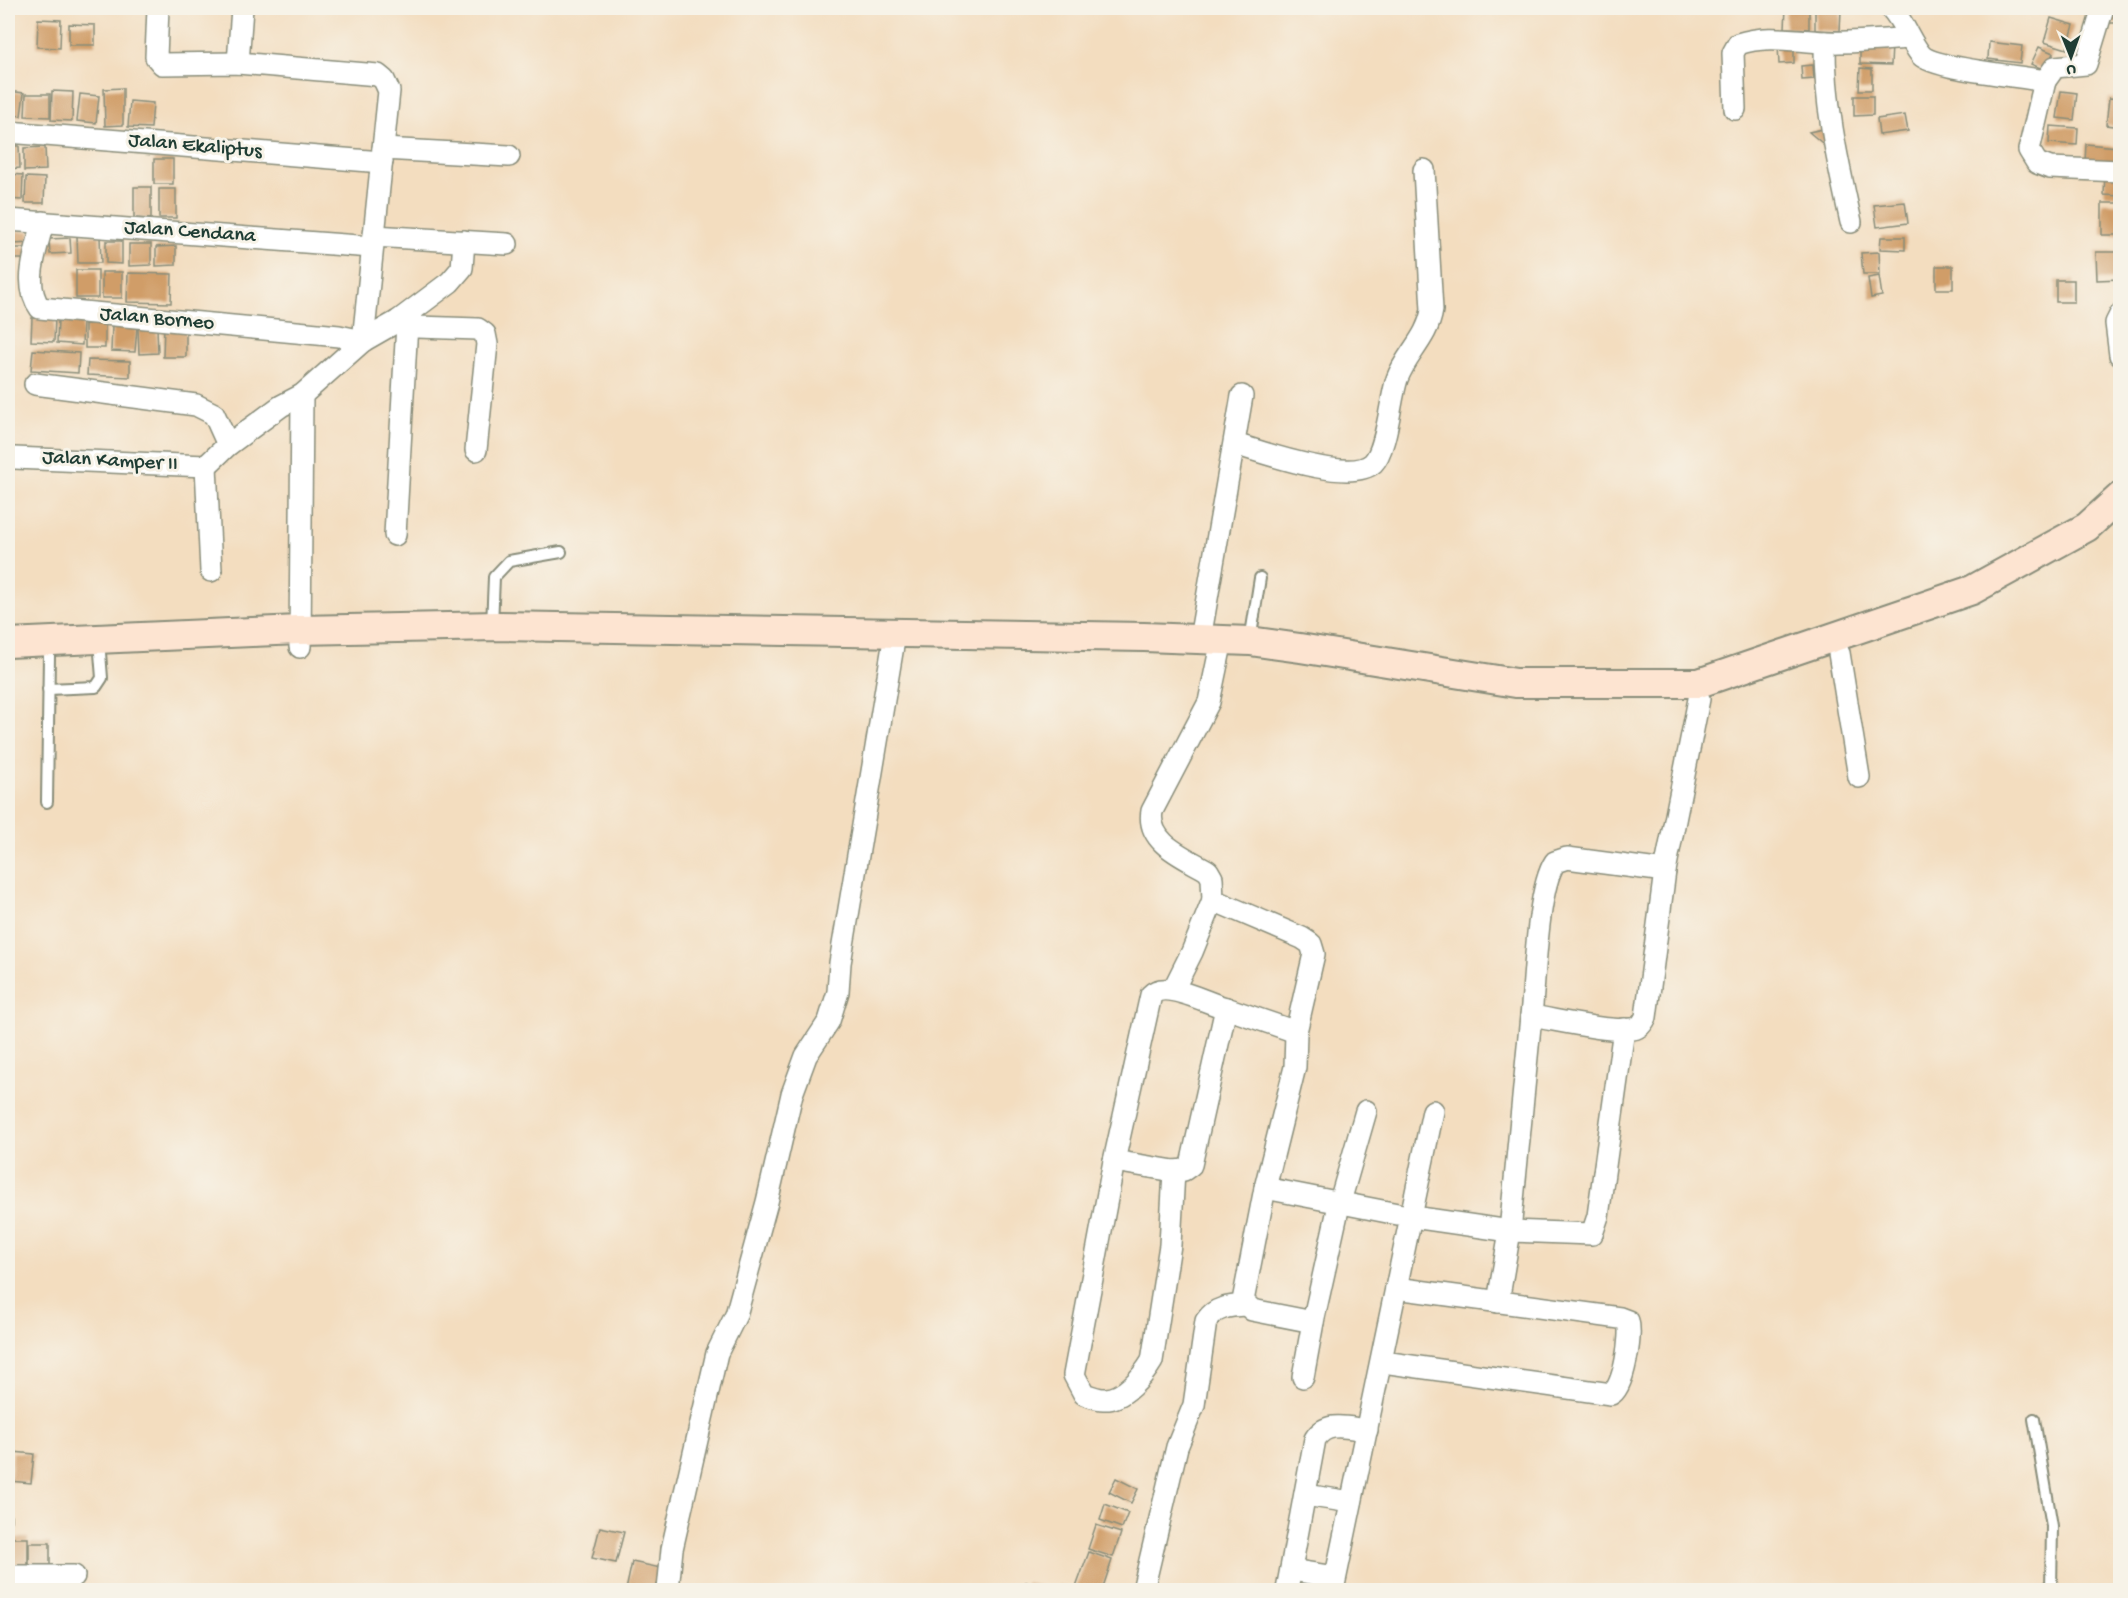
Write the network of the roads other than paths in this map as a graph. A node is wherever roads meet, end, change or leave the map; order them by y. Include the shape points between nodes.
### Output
1 (158, 8) edge
2 (242, 8) edge
3 (1891, 8) edge
4 (2103, 8) edge
5 (1909, 38) junction
6 (1825, 42) junction
7 (238, 63) junction
8 (2045, 81) junction
9 (1735, 109) dead end
10 (8, 132) edge
11 (382, 155) junction
12 (508, 156) dead end
13 (1424, 170) dead end
14 (2121, 171) edge
15 (8, 220) edge
16 (43, 222) junction
17 (1851, 222) dead end
18 (464, 241) junction
19 (373, 242) junction
20 (507, 244) dead end
21 (2121, 315) edge
22 (403, 322) junction
23 (363, 341) junction
24 (2121, 355) edge
25 (35, 384) dead end
26 (302, 394) junction
27 (1242, 396) dead end
28 (1235, 444) junction
29 (228, 446) junction
30 (476, 450) dead end
31 (14, 458) dead end
32 (206, 466) junction
33 (2118, 508) edge
34 (395, 535) dead end
35 (561, 552) dead end
36 (211, 571) dead end
37 (1260, 578) dead end
38 (492, 627) junction
39 (299, 638) junction
40 (755, 639) junction
41 (8, 643) edge
42 (1223, 644) junction
43 (893, 646) junction
44 (100, 653) junction
45 (1839, 653) junction
46 (49, 655) junction
47 (8, 657) edge
48 (1779, 666) junction
49 (48, 689) junction
50 (1699, 699) junction
51 (1859, 777) dead end
52 (47, 802) dead end
53 (1665, 871) junction
54 (1213, 900) junction
55 (1173, 990) junction
56 (1226, 1008) junction
57 (1531, 1016) junction
58 (1624, 1029) junction
59 (1296, 1032) junction
60 (1433, 1110) dead end
61 (1366, 1111) dead end
62 (1114, 1161) junction
63 (1174, 1171) junction
64 (1265, 1188) junction
65 (1339, 1205) junction
66 (1413, 1218) junction
67 (1509, 1231) junction
68 (1396, 1288) junction
69 (1498, 1302) junction
70 (1245, 1305) junction
71 (1313, 1322) junction
72 (1383, 1362) junction
73 (1303, 1377) dead end
74 (2034, 1419) dead end
75 (1367, 1430) junction
76 (1305, 1495) junction
77 (1351, 1502) junction
78 (8, 1576) edge
79 (74, 1576) dead end
80 (1289, 1580) edge
81 (1334, 1584) edge
82 (668, 1590) edge
83 (1143, 1590) edge
84 (2052, 1590) edge

1 - 7 street via 156,57 162,64
2 - 7 street
3 - 5 street
4 - 8 street via 2086,64 2055,66
5 - 6 street
5 - 8 street via 1923,57 1942,66
6 - 9 street via 1770,37 1738,44 1733,53
6 - 17 street via 1824,70
7 - 11 street via 378,75 389,91
8 - 14 street via 2029,150 2037,163 2050,168
10 - 11 street, Jalan Ekaliptus
11 - 12 street, Jalan Ekaliptus
11 - 19 street
13 - 28 street via 1430,323 1399,375 1381,449 1373,463 1347,470 1297,463
15 - 16 street, Jalan Cendana
16 - 19 street, Jalan Cendana
16 - 23 street, Jalan Borneo via 31,277 34,300 40,308
18 - 19 street, Jalan Cendana
18 - 20 street, Jalan Cendana
18 - 22 street via 462,268
19 - 23 street
21 - 24 street via 2116,324
22 - 23 street
22 - 30 street via 450,330 478,329 485,334
22 - 34 street
23 - 26 street
25 - 29 street via 196,405 214,414
26 - 29 street
26 - 39 street
27 - 28 street
28 - 42 street
29 - 32 street
31 - 32 street, Jalan Kamper II
32 - 36 street
33 - 45 street via 2093,544 1978,602
33 - 48 street via 1972,590
35 - 38 lane via 509,561 494,577
37 - 42 lane
38 - 39 street
38 - 40 street
39 - 40 street via 496,642
39 - 41 street
39 - 44 street
40 - 42 street via 920,632
40 - 43 street
42 - 43 street via 1144,651
42 - 48 street via 1516,683 1699,683
42 - 50 street via 1253,657 1473,695 1518,699
42 - 54 street via 1209,702 1152,811 1150,822 1164,844 1208,871
43 - 82 street via 838,992 829,1022 806,1056 792,1095 736,1315 717,1353 672,1549
44 - 46 street
44 - 49 lane via 102,678 96,687
45 - 48 street
45 - 51 street
46 - 47 street
46 - 49 lane
48 - 50 street
49 - 52 lane
50 - 53 street
53 - 57 street via 1567,858 1555,862 1543,896
53 - 58 street via 1646,1017 1634,1030
54 - 55 street
54 - 59 street via 1311,944 1314,954
55 - 56 street
55 - 62 street via 1158,990 1151,995
56 - 59 street
56 - 63 street via 1191,1165
57 - 58 street
57 - 67 street
58 - 67 street via 1598,1216 1592,1234
59 - 64 street via 1295,1067
60 - 66 street
61 - 65 street
62 - 63 street
62 - 63 street via 1074,1376 1084,1394 1103,1399 1143,1377 1152,1361 1170,1245
64 - 65 street
64 - 70 street via 1243,1293
65 - 66 street
65 - 71 street
66 - 67 street
66 - 68 street
67 - 69 street
68 - 69 street
68 - 72 street
69 - 72 street via 1628,1321 1631,1332 1618,1391 1611,1394
70 - 71 street via 1252,1310
70 - 83 street via 1222,1309 1210,1314 1206,1321 1194,1405 1177,1447
71 - 73 street
72 - 75 street
74 - 84 lane via 2052,1526
75 - 76 street via 1332,1426 1321,1431 1315,1439
75 - 77 street
76 - 77 street
76 - 80 street
77 - 81 street
78 - 79 street
80 - 81 street

